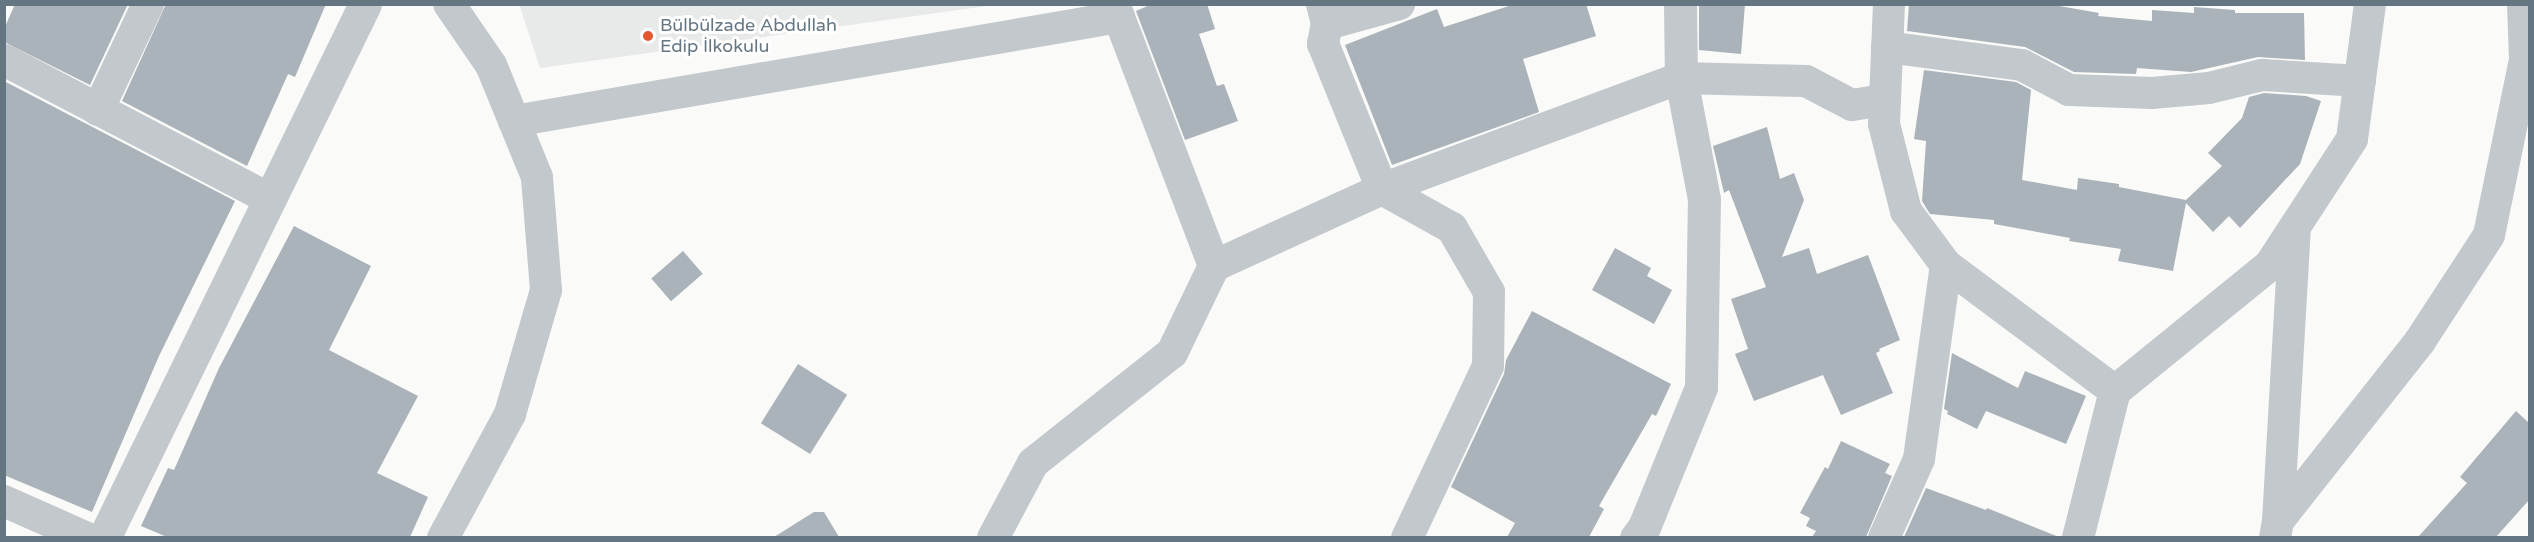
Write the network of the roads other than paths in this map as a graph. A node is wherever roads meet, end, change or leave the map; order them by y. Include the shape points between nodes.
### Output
1 (148, 4) edge
2 (365, 4) edge
3 (449, 4) edge
4 (1399, 4) edge
5 (1680, 4) edge
6 (1889, 4) edge
7 (2370, 4) edge
8 (2523, 4) edge
9 (1117, 11) edge
10 (1325, 14) edge
11 (1887, 47) junction
12 (4, 60) edge
13 (1680, 78) junction
14 (2360, 81) junction
15 (1885, 100) junction
16 (98, 110) junction
17 (514, 121) junction
18 (1382, 189) junction
19 (270, 199) junction
20 (2295, 227) junction
21 (1946, 265) junction
22 (1214, 266) junction
23 (2115, 391) junction
24 (4, 501) edge
25 (2276, 529) edge
26 (87, 537) edge
27 (104, 537) edge
28 (442, 537) edge
29 (993, 537) edge
30 (1407, 537) edge
31 (1636, 537) edge
32 (1884, 537) edge
33 (2078, 537) edge

1 - 16 street
2 - 19 street
3 - 17 street via 491,65
4 - 10 street
5 - 13 street
6 - 11 street
7 - 14 street
8 - 25 street via 2525,59 2489,235 2420,341
9 - 17 street
9 - 22 street
10 - 18 street via 1323,44
11 - 14 street via 2022,65 2069,90 2152,93 2209,88 2262,75
11 - 15 street
12 - 16 street
13 - 15 street via 1806,81 1852,105
13 - 18 street
13 - 31 street via 1704,199 1701,387 1644,527
14 - 20 street via 2352,139
15 - 21 street via 1884,124 1906,211
16 - 19 street
17 - 28 street via 537,177 546,290 510,414
18 - 22 street
18 - 30 street via 1452,228 1489,292 1488,366
19 - 27 street
20 - 23 street via 2270,265
20 - 25 street
21 - 23 street
21 - 32 street via 1919,459
22 - 29 street via 1172,353 1034,463
23 - 33 street
24 - 26 street

